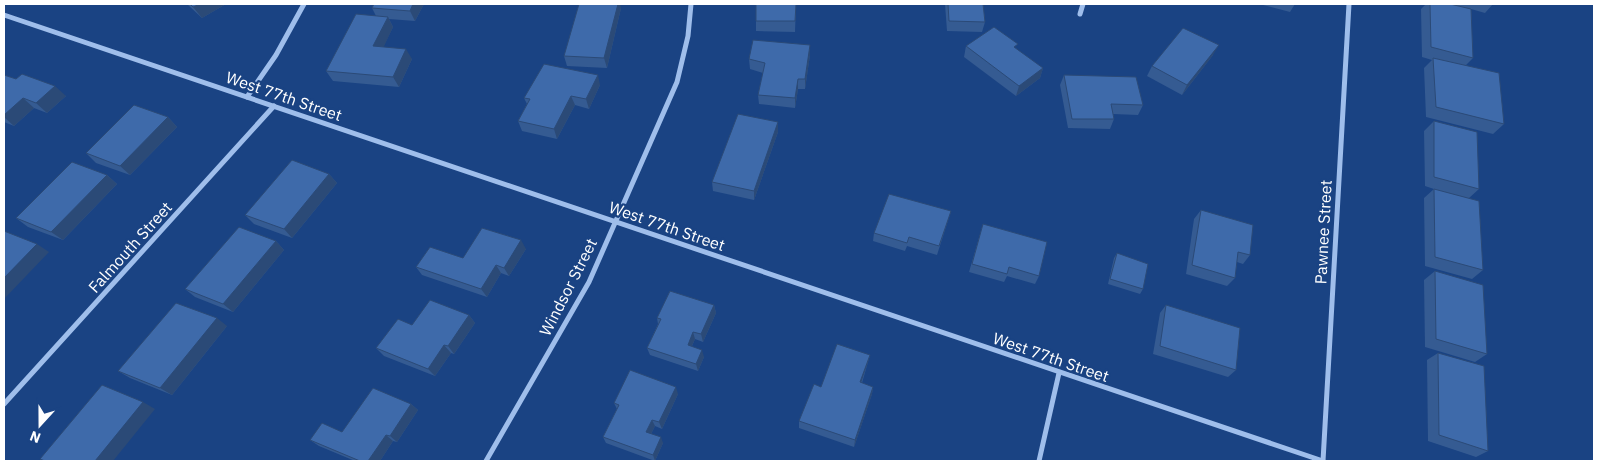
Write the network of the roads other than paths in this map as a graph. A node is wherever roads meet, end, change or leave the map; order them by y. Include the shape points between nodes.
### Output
1 (304, 4) edge
2 (691, 4) edge
3 (1083, 4) edge
4 (1349, 4) edge
5 (1080, 14) dead end
6 (4, 15) edge
7 (247, 97) junction
8 (274, 106) junction
9 (615, 222) junction
10 (1060, 373) junction
11 (4, 404) edge
12 (486, 461) edge
13 (1039, 461) edge
14 (1323, 461) edge

1 - 7 street via 276,55
2 - 9 street, Windsor Street via 688,36 677,82
3 - 5 street
4 - 14 street, Pawnee Street
6 - 7 street, West 77th Street
7 - 8 street, West 77th Street
8 - 9 street, West 77th Street
8 - 11 street, Falmouth Street
9 - 10 street, West 77th Street
9 - 12 street, Windsor Street via 589,282
10 - 13 street
10 - 14 street, West 77th Street

